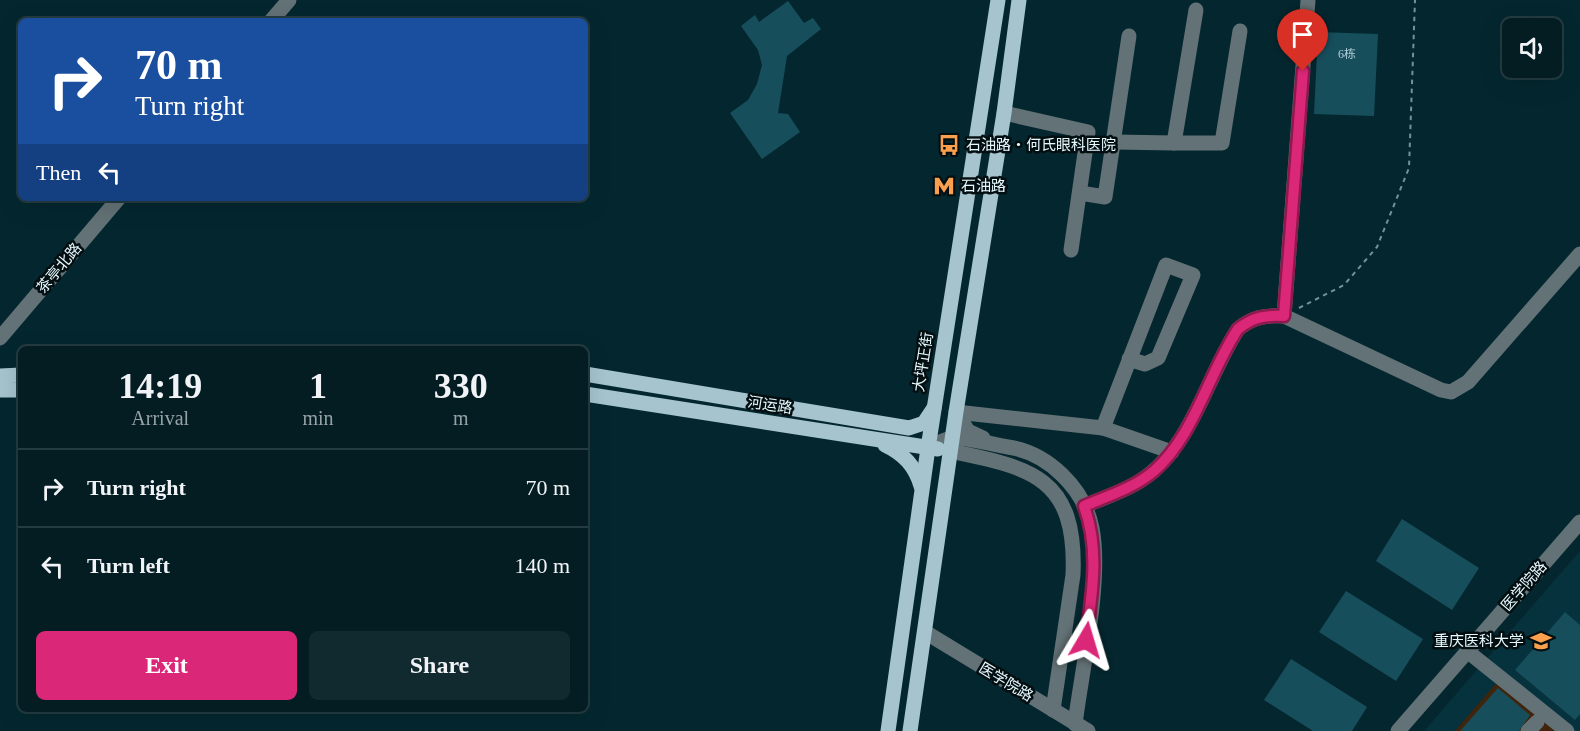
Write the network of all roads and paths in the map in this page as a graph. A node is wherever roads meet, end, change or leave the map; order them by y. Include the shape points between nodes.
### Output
1 (289, 0) edge
2 (998, 0) edge
3 (1019, 0) edge
4 (1308, 0) edge
5 (1415, 0) edge
6 (1196, 10) dead end
7 (274, 18) edge
8 (1240, 31) dead end
9 (1129, 36) dead end
10 (1004, 113) junction
11 (1114, 142) junction
12 (1174, 143) junction
13 (1080, 193) junction
14 (116, 201) edge
15 (1071, 250) dead end
16 (1580, 254) edge
17 (1284, 316) junction
18 (0, 338) edge
19 (1129, 359) junction
20 (588, 374) edge
21 (18, 375) edge
22 (0, 376) edge
23 (0, 390) edge
24 (18, 390) edge
25 (588, 393) edge
26 (934, 408) junction
27 (956, 412) junction
28 (1103, 428) junction
29 (872, 439) junction
30 (951, 445) junction
31 (1013, 447) junction
32 (928, 448) junction
33 (1172, 452) junction
34 (922, 489) junction
35 (1084, 506) junction
36 (1580, 522) edge
37 (925, 632) junction
38 (1467, 651) junction
39 (1053, 710) junction
40 (1082, 727) edge
41 (888, 731) edge
42 (910, 731) edge
43 (1398, 731) edge
44 (1567, 731) edge

1 - 7 street
2 - 26 main road, 大坪正街
3 - 10 main road
4 - 17 street
5 - 17 path via 1409,168 1398,198 1377,246 1344,285
6 - 12 street
8 - 12 street via 1222,143
9 - 11 street
10 - 13 street via 1088,132
10 - 27 main road
11 - 12 street
11 - 13 street via 1105,197
13 - 15 street
14 - 18 street, 茶亭北路
16 - 17 street via 1468,382 1451,392
17 - 33 street via 1251,319 1238,329
19 - 19 street via 1145,364 1158,358 1192,275 1166,265
19 - 28 street
20 - 26 main road, 河运路 via 909,428 924,423
21 - 22 main road
23 - 24 main road
25 - 29 main road, 河运路
26 - 32 main road, 大坪正街
27 - 28 street
27 - 30 main road
27 - 31 street via 963,426 974,435
28 - 33 street
29 - 32 main road, 河运路
29 - 34 main road via 907,459
30 - 31 street
30 - 32 main road, 河运路
30 - 37 main road
30 - 39 street via 1022,468 1050,489 1068,518 1074,575
31 - 35 street via 1030,453 1063,476
32 - 34 main road, 大坪正街
33 - 35 street via 1136,484
34 - 41 main road, 大坪正街
35 - 40 street via 1092,527 1094,577
36 - 38 street, 医学院路
37 - 39 street, 医学院路
37 - 42 main road
38 - 43 street, 医学院路
38 - 44 street
39 - 40 street, 医学院路

